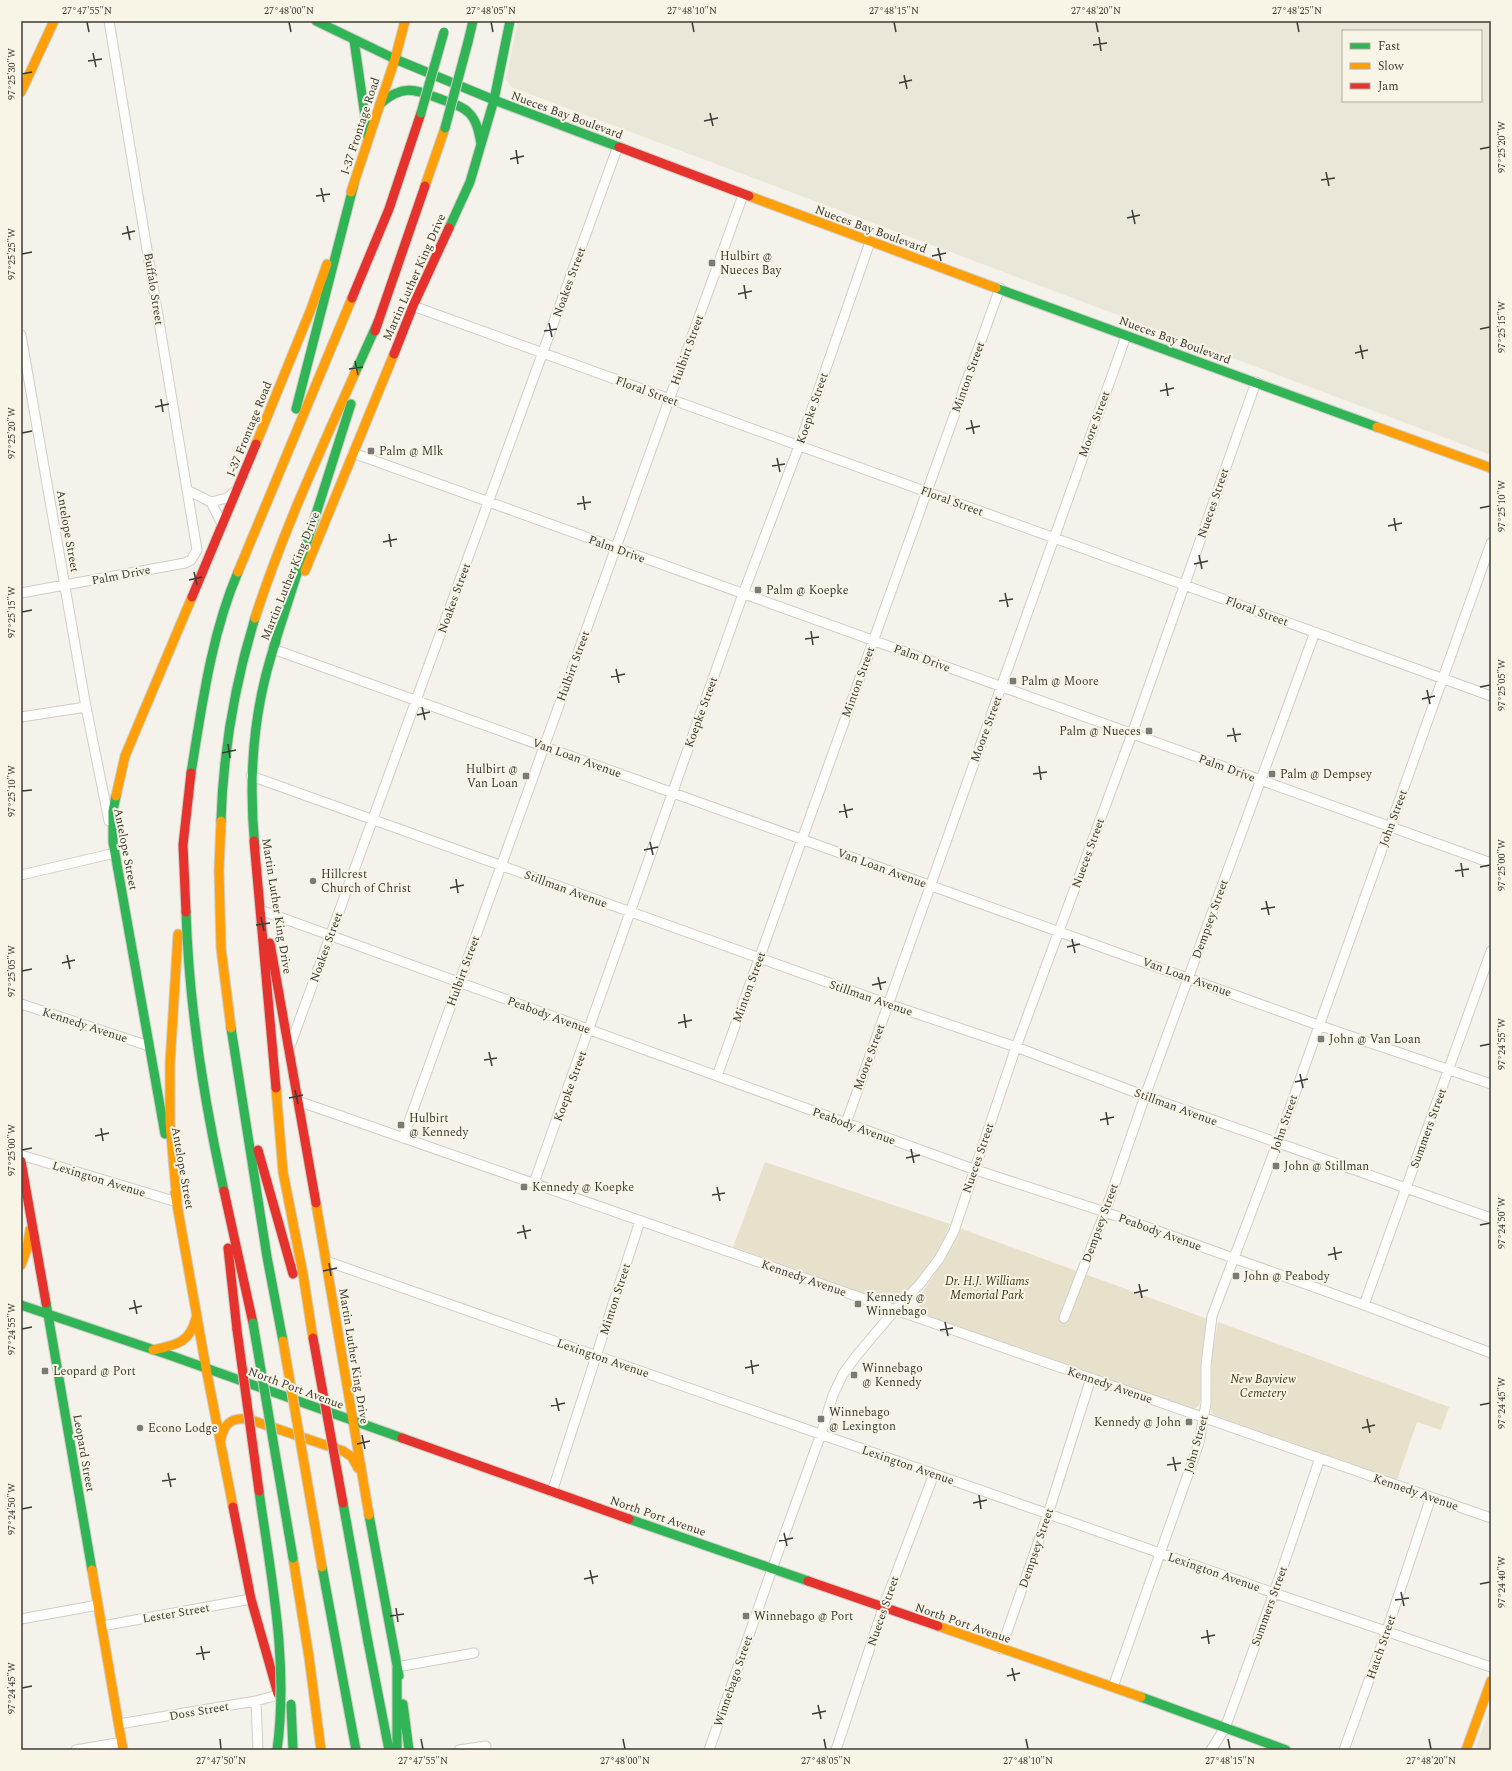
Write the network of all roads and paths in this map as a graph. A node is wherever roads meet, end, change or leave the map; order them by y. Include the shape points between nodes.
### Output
1 (54, 21) edge
2 (109, 21) edge
3 (316, 21) edge
4 (338, 21) edge
5 (405, 21) edge
6 (446, 21) edge
7 (473, 21) edge
8 (510, 21) edge
9 (335, 30) junction
10 (354, 40) junction
11 (395, 59) junction
12 (21, 92) edge
13 (494, 100) junction
14 (380, 104) junction
15 (368, 140) junction
16 (481, 145) junction
17 (618, 146) junction
18 (354, 184) junction
19 (743, 195) junction
20 (870, 242) junction
21 (1000, 288) junction
22 (413, 306) junction
23 (378, 322) junction
24 (21, 335) edge
25 (1126, 336) junction
26 (543, 353) junction
27 (1256, 382) junction
28 (669, 399) junction
29 (800, 446) junction
30 (353, 453) junction
31 (1491, 468) edge
32 (238, 489) junction
33 (187, 490) junction
34 (927, 492) junction
35 (211, 502) junction
36 (488, 502) junction
37 (222, 524) junction
38 (253, 534) junction
39 (1054, 538) junction
40 (1491, 543) edge
41 (616, 548) junction
42 (194, 556) joint
43 (65, 585) junction
44 (1184, 585) junction
45 (21, 593) edge
46 (743, 594) junction
47 (1315, 632) junction
48 (873, 641) junction
49 (273, 649) junction
50 (1443, 678) junction
51 (1001, 687) junction
52 (1491, 696) edge
53 (416, 700) junction
54 (86, 707) junction
55 (21, 718) edge
56 (1132, 734) junction
57 (544, 746) junction
58 (251, 776) junction
59 (1261, 780) junction
60 (672, 792) junction
61 (373, 820) junction
62 (1390, 827) junction
63 (802, 839) junction
64 (254, 841) junction
65 (114, 842) junction
66 (183, 845) junction
67 (115, 853) junction
68 (1491, 863) edge
69 (501, 866) junction
70 (21, 875) edge
71 (931, 885) junction
72 (264, 911) junction
73 (630, 912) junction
74 (1059, 932) junction
75 (330, 935) junction
76 (1491, 951) edge
77 (759, 958) junction
78 (1189, 978) junction
79 (459, 982) junction
80 (21, 1004) edge
81 (888, 1004) junction
82 (1318, 1025) junction
83 (590, 1030) junction
84 (150, 1046) junction
85 (1016, 1047) junction
86 (289, 1049) junction
87 (1449, 1069) junction
88 (717, 1076) junction
89 (1491, 1084) edge
90 (241, 1090) junction
91 (1145, 1096) junction
92 (298, 1101) junction
93 (846, 1123) junction
94 (403, 1138) junction
95 (1277, 1144) junction
96 (21, 1156) edge
97 (21, 1161) edge
98 (218, 1162) junction
99 (974, 1169) junction
100 (534, 1183) junction
101 (1406, 1188) junction
102 (26, 1191) junction
103 (177, 1202) junction
104 (1105, 1212) junction
105 (1491, 1218) edge
106 (640, 1220) junction
107 (1233, 1259) junction
108 (326, 1261) junction
109 (21, 1265) edge
110 (21, 1305) edge
111 (1364, 1305) junction
112 (895, 1310) junction
113 (196, 1313) junction
114 (48, 1315) junction
115 (1064, 1318) dead end
116 (313, 1338) junction
117 (152, 1350) junction
118 (1491, 1353) edge
119 (597, 1356) junction
120 (206, 1368) junction
121 (1091, 1378) junction
122 (1204, 1418) junction
123 (352, 1421) junction
124 (821, 1434) junction
125 (221, 1443) junction
126 (1320, 1458) junction
127 (934, 1474) junction
128 (363, 1482) junction
129 (552, 1492) junction
130 (1431, 1497) junction
131 (1048, 1514) junction
132 (1491, 1518) edge
133 (1160, 1553) junction
134 (772, 1569) junction
135 (1274, 1593) junction
136 (251, 1599) junction
137 (98, 1605) junction
138 (883, 1608) junction
139 (278, 1615) junction
140 (21, 1619) edge
141 (102, 1626) junction
142 (1387, 1630) junction
143 (368, 1642) junction
144 (1001, 1649) junction
145 (474, 1653) dead end
146 (398, 1667) junction
147 (1491, 1667) edge
148 (1491, 1680) edge
149 (1114, 1687) junction
150 (278, 1695) junction
151 (256, 1701) junction
152 (119, 1724) junction
153 (1225, 1728) junction
154 (378, 1741) dead end
155 (123, 1746) edge
156 (486, 1746) dead end
157 (76, 1750) edge
158 (258, 1750) edge
159 (277, 1750) edge
160 (294, 1750) edge
161 (321, 1750) edge
162 (356, 1750) edge
163 (389, 1750) edge
164 (397, 1750) edge
165 (409, 1750) edge
166 (459, 1750) edge
167 (709, 1750) edge
168 (836, 1750) edge
169 (1211, 1750) edge
170 (1286, 1750) edge
171 (1344, 1750) edge
172 (1466, 1750) edge

1 - 12 main road
2 - 33 street, Buffalo Street
3 - 9 main road, Nueces Bay Boulevard
4 - 9 street
5 - 11 main road, I-37 Frontage Road
6 - 38 main road, bridge via 421,113 389,209
7 - 23 main road, bridge via 445,128
8 - 13 main road
9 - 10 main road, Nueces Bay Boulevard
10 - 11 main road, Nueces Bay Boulevard
10 - 15 main road
11 - 13 main road, Nueces Bay Boulevard
11 - 14 main road, I-37 Frontage Road
13 - 16 main road, Martin Luther King Drive
13 - 17 main road, Nueces Bay Boulevard
14 - 15 main road, I-37 Frontage Road
14 - 16 main road via 395,92 419,90 467,112 477,127
15 - 18 main road, I-37 Frontage Road
16 - 22 main road, Martin Luther King Drive via 470,182
17 - 19 main road, Nueces Bay Boulevard
17 - 26 street, Noakes Street
18 - 32 main road, I-37 Frontage Road via 311,309
18 - 38 main road via 301,390
19 - 20 main road, Nueces Bay Boulevard
19 - 28 street, Hulbirt Street
20 - 21 main road, Nueces Bay Boulevard
20 - 29 street, Koepke Street
21 - 25 main road, Nueces Bay Boulevard
21 - 34 street, Minton Street
22 - 26 street, Floral Street
22 - 30 main road, Martin Luther King Drive
23 - 49 main road
23 - 90 main road via 298,502 269,575 248,640 229,732 219,870 221,948 234,1055
24 - 43 street, Antelope Street
25 - 27 main road, Nueces Bay Boulevard
25 - 39 street, Moore Street
26 - 28 street, Floral Street
26 - 36 street, Noakes Street
27 - 31 main road, Nueces Bay Boulevard
27 - 44 street, Nueces Street
28 - 29 street, Floral Street
28 - 41 street, Hulbirt Street
29 - 34 street, Floral Street
29 - 46 street, Koepke Street
30 - 36 street, Palm Drive
30 - 49 main road, Martin Luther King Drive
32 - 35 street via 227,498
32 - 37 main road, I-37 Frontage Road
33 - 35 street
33 - 42 street, Buffalo Street via 197,543
34 - 39 street, Floral Street
34 - 48 street, Minton Street
35 - 37 street
36 - 41 street, Palm Drive
36 - 53 street, Noakes Street
37 - 65 main road, I-37 Frontage Road via 125,756 113,811
38 - 66 main road via 236,576 207,679 189,785
39 - 44 street, Floral Street
39 - 51 street, Moore Street
40 - 50 street, John Street
41 - 46 street, Palm Drive
41 - 57 street, Hulbirt Street
42 - 43 street, Palm Drive via 185,563
43 - 45 street, Palm Drive
43 - 54 street, Antelope Street
44 - 47 street, Floral Street
44 - 56 street, Nueces Street
46 - 48 street, Palm Drive
46 - 60 street, Koepke Street
47 - 50 street, Floral Street
47 - 59 street, Dempsey Street
48 - 51 street, Palm Drive
48 - 63 street, Minton Street
49 - 53 street, Van Loan Avenue
49 - 58 main road, Martin Luther King Drive via 262,689
50 - 52 street, Floral Street
50 - 62 street, John Street
51 - 56 street, Palm Drive
51 - 71 street, Moore Street
53 - 57 street, Van Loan Avenue
53 - 61 street, Noakes Street
54 - 55 street
54 - 65 street, Antelope Street
56 - 59 street, Palm Drive
56 - 74 street, Nueces Street
57 - 60 street, Van Loan Avenue
57 - 69 street, Hulbirt Street
58 - 61 street, Stillman Avenue
58 - 64 main road, Martin Luther King Drive
59 - 62 street, Palm Drive
59 - 78 street, Dempsey Street
60 - 63 street, Van Loan Avenue
60 - 73 street, Koepke Street
61 - 69 street, Stillman Avenue
61 - 75 street, Noakes Street
62 - 68 street, Palm Drive
62 - 82 street, John Street
63 - 71 street, Van Loan Avenue
63 - 77 street, Minton Street
64 - 72 main road, Martin Luther King Drive
64 - 116 main road via 283,1172
65 - 67 main road, Antelope Street
66 - 98 main road via 191,987
66 - 103 main road via 170,1064 170,1124
67 - 70 street
67 - 84 main road, Antelope Street
69 - 73 street, Stillman Avenue
69 - 79 street, Hulbirt Street
71 - 74 street, Van Loan Avenue
71 - 81 street, Moore Street
72 - 75 street, Peabody Avenue
72 - 86 main road, Martin Luther King Drive
73 - 77 street, Stillman Avenue
73 - 83 street, Koepke Street
74 - 78 street, Van Loan Avenue
74 - 85 street, Nueces Street
75 - 79 street, Peabody Avenue
75 - 86 street, Noakes Street
76 - 87 street, Summers Street
77 - 81 street, Stillman Avenue
77 - 88 street, Minton Street
78 - 82 street, Van Loan Avenue
78 - 91 street, Dempsey Street
79 - 83 street, Peabody Avenue
79 - 94 street, Hulbirt Street
80 - 84 street, Kennedy Avenue
81 - 85 street, Stillman Avenue
81 - 93 street, Moore Street
82 - 87 street, Van Loan Avenue
82 - 95 street, John Street
83 - 88 street, Peabody Avenue
83 - 100 street, Koepke Street
84 - 103 main road, Antelope Street
85 - 91 street, Stillman Avenue
85 - 99 street, Nueces Street
86 - 92 main road, Martin Luther King Drive
87 - 89 street, Van Loan Avenue
87 - 101 street, Summers Street
88 - 93 street, Peabody Avenue
90 - 116 main road
90 - 162 main road, bridge via 252,1172
91 - 95 street, Stillman Avenue
91 - 104 street, Dempsey Street
92 - 94 street, Kennedy Avenue
92 - 108 main road, Martin Luther King Drive
93 - 99 street, Peabody Avenue
94 - 100 street, Kennedy Avenue
95 - 101 street, Stillman Avenue
95 - 107 street, John Street
96 - 103 street, Lexington Avenue
97 - 102 main road, Leopard Street
98 - 139 main road, bridge via 237,1330
98 - 161 main road, bridge via 253,1323 310,1657
99 - 104 street, Peabody Avenue
99 - 112 street, Nueces Street via 954,1231 940,1259
100 - 106 street, Kennedy Avenue
101 - 105 street, Stillman Avenue
101 - 111 street, Summers Street
102 - 109 main road via 29,1238
102 - 114 main road, Leopard Street
103 - 113 main road, Antelope Street
104 - 107 street, Peabody Avenue
104 - 115 street, Dempsey Street
106 - 112 street, Kennedy Avenue
106 - 119 street, Minton Street
107 - 111 street, Peabody Avenue
107 - 122 street, John Street via 1212,1316 1206,1365
108 - 119 street, Lexington Avenue
108 - 123 main road, Martin Luther King Drive
110 - 114 main road, North Port Avenue
111 - 118 street, Peabody Avenue
112 - 121 street, Kennedy Avenue
112 - 124 street, Winnebago Street via 843,1374 833,1395
113 - 117 main road via 194,1327 185,1340
113 - 120 main road, Antelope Street
114 - 117 main road, North Port Avenue
114 - 137 main road, Leopard Street
116 - 143 main road, bridge
117 - 120 main road, North Port Avenue
119 - 124 street, Lexington Avenue
119 - 129 street, Minton Street
120 - 123 main road, North Port Avenue
120 - 125 main road, Antelope Street
121 - 122 street, Kennedy Avenue
121 - 131 street, Dempsey Street
122 - 126 street, Kennedy Avenue
122 - 133 street, John Street via 1198,1443
123 - 128 main road, Martin Luther King Drive
123 - 129 main road, North Port Avenue
124 - 127 street, Lexington Avenue
124 - 134 street, Winnebago Street
125 - 128 main road via 224,1426 231,1420 248,1419 343,1451 352,1457
125 - 136 main road, Antelope Street
126 - 130 street, Kennedy Avenue
126 - 135 street, Summers Street
127 - 131 street, Lexington Avenue
127 - 138 street, Nueces Street
128 - 146 main road, Martin Luther King Drive
129 - 134 main road, North Port Avenue
130 - 132 street, Kennedy Avenue
130 - 142 street, Hatch Street
131 - 133 street, Lexington Avenue
131 - 144 street, Dempsey Street
133 - 135 street, Lexington Avenue
133 - 149 street, John Street
134 - 138 main road, North Port Avenue
134 - 167 street, Winnebago Street
135 - 142 street, Lexington Avenue
135 - 153 street, Summers Street
136 - 141 street, Lester Street
136 - 150 main road, Antelope Street
137 - 140 street
137 - 141 main road, Leopard Street
138 - 144 main road, North Port Avenue
138 - 168 street, Nueces Street
139 - 159 main road, bridge via 282,1691 281,1727
139 - 160 main road, bridge via 286,1654
141 - 152 main road, Leopard Street
142 - 147 street, Lexington Avenue
142 - 171 street, Hatch Street
143 - 154 main road
143 - 163 main road
144 - 149 main road, North Port Avenue
145 - 146 street
146 - 164 main road
146 - 165 main road, Martin Luther King Drive
148 - 172 main road
149 - 153 main road, North Port Avenue
150 - 151 street, Doss Street
150 - 160 main road, Antelope Street
151 - 152 street, Doss Street
151 - 158 street
152 - 155 main road, Leopard Street
153 - 169 street, Summers Street
153 - 170 main road, North Port Avenue
155 - 157 street
156 - 166 street

